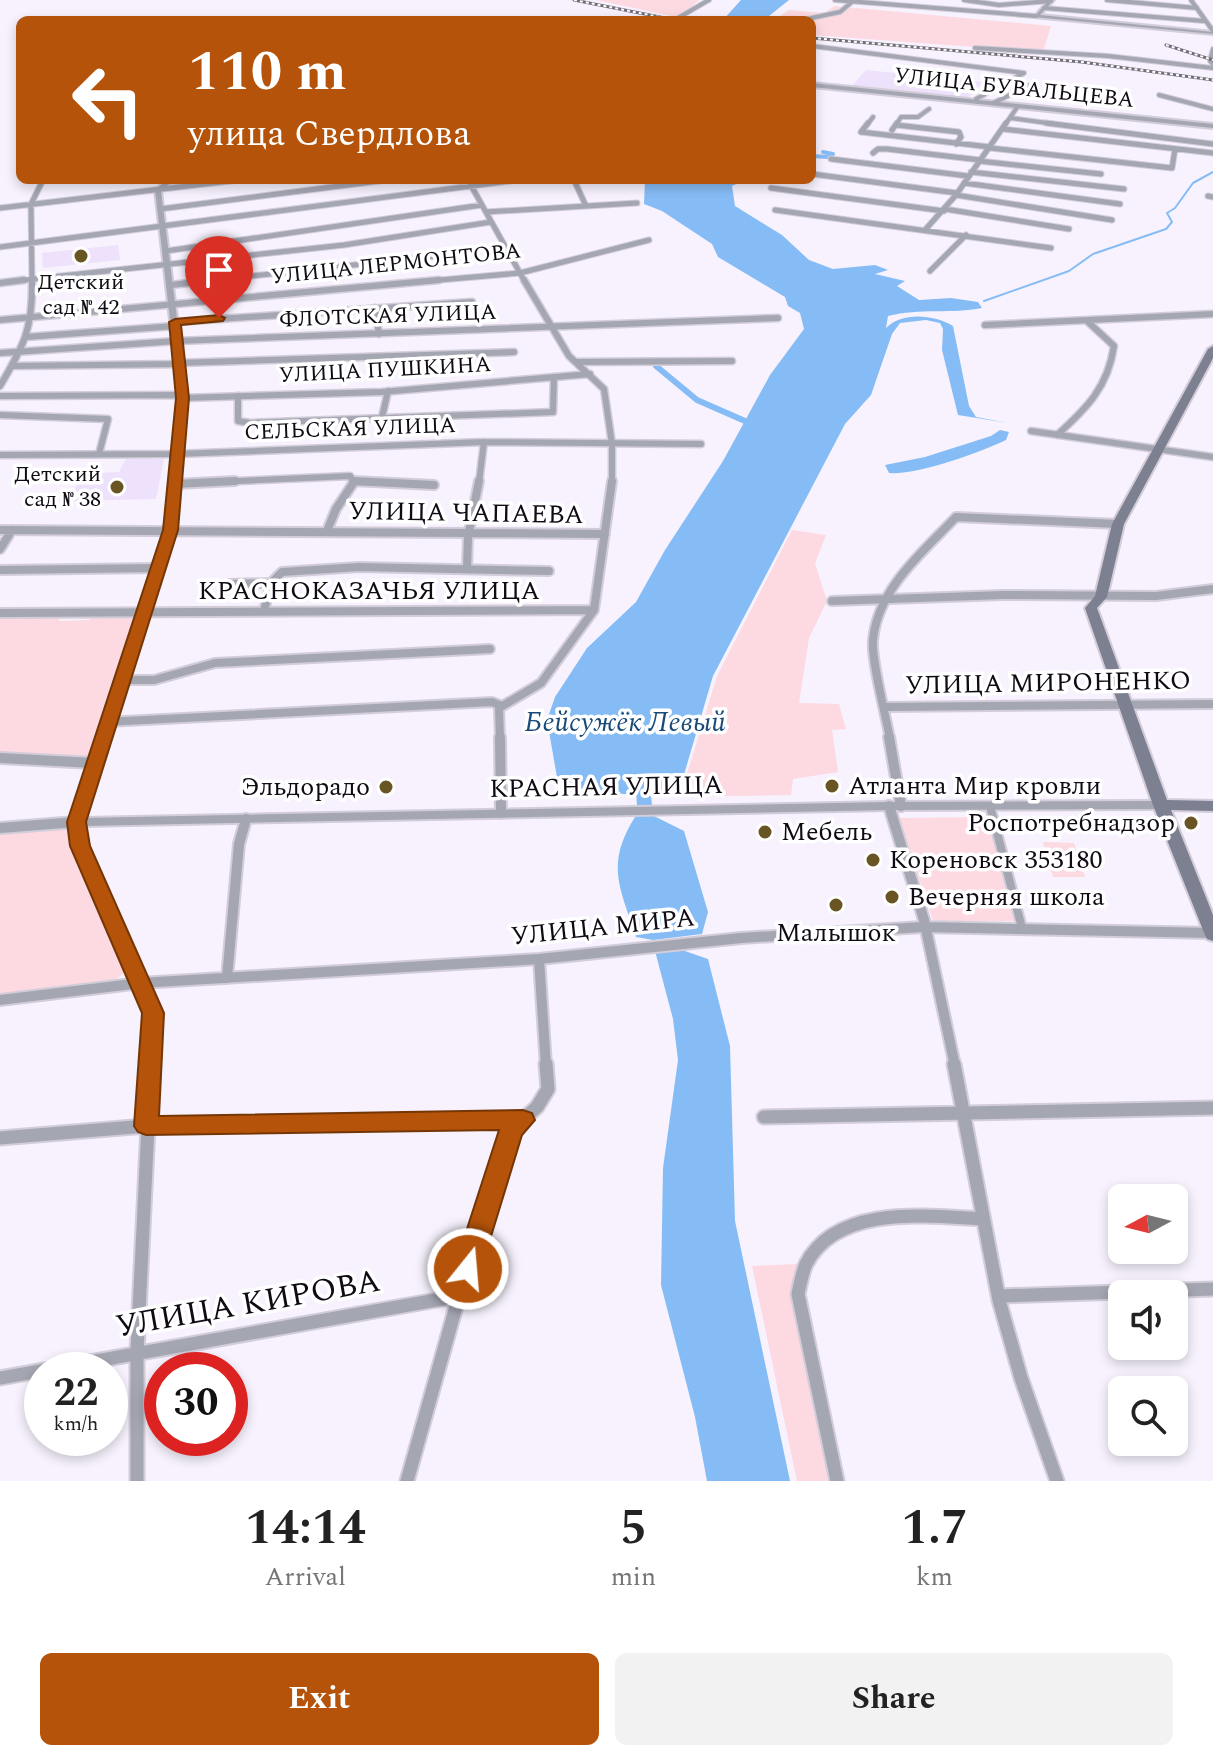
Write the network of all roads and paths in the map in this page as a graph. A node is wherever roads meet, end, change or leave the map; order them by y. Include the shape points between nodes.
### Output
1 (709, 0) edge
2 (835, 0) edge
3 (964, 0) edge
4 (1022, 0) edge
5 (1107, 0) edge
6 (1191, 0) edge
7 (853, 1) edge
8 (1047, 2) edge
9 (1032, 3) junction
10 (1197, 8) junction
11 (682, 16) edge
12 (1036, 16) junction
13 (816, 17) edge
14 (1213, 18) edge
15 (1203, 19) junction
16 (1213, 32) edge
17 (816, 47) edge
18 (975, 48) dead end
19 (1213, 49) edge
20 (1212, 67) edge
21 (1011, 80) junction
22 (816, 85) edge
23 (1159, 95) dead end
24 (978, 102) junction
25 (993, 103) junction
26 (1018, 106) junction
27 (929, 109) dead end
28 (1213, 109) edge
29 (873, 117) dead end
30 (1010, 118) junction
31 (896, 125) junction
32 (1213, 126) edge
33 (1003, 129) junction
34 (887, 135) junction
35 (956, 144) junction
36 (1213, 144) edge
37 (990, 147) junction
38 (1175, 149) junction
39 (873, 153) dead end
40 (1213, 153) edge
41 (831, 159) dead end
42 (980, 160) junction
43 (970, 174) junction
44 (1101, 174) dead end
45 (816, 175) edge
46 (964, 183) junction
47 (41, 184) edge
48 (166, 184) edge
49 (207, 184) edge
50 (356, 184) edge
51 (464, 184) edge
52 (472, 184) edge
53 (576, 184) edge
54 (771, 188) dead end
55 (1124, 189) dead end
56 (158, 190) junction
57 (956, 194) junction
58 (637, 203) dead end
59 (31, 204) junction
60 (1120, 204) dead end
61 (586, 206) junction
62 (0, 208) edge
63 (160, 209) junction
64 (484, 209) junction
65 (775, 210) dead end
66 (944, 210) junction
67 (1112, 220) dead end
68 (491, 222) junction
69 (164, 228) junction
70 (1069, 229) dead end
71 (926, 230) junction
72 (966, 235) junction
73 (649, 240) dead end
74 (32, 244) junction
75 (0, 247) edge
76 (1051, 248) dead end
77 (166, 251) junction
78 (464, 253) dead end
79 (168, 265) junction
80 (296, 271) junction
81 (930, 271) dead end
82 (520, 273) junction
83 (32, 280) junction
84 (0, 283) edge
85 (171, 285) junction
86 (301, 292) junction
87 (472, 302) dead end
88 (173, 303) junction
89 (375, 308) junction
90 (1213, 314) edge
91 (33, 317) junction
92 (778, 318) dead end
93 (0, 320) edge
94 (1087, 321) junction
95 (175, 324) junction
96 (985, 325) dead end
97 (550, 328) junction
98 (379, 334) junction
99 (26, 337) junction
100 (177, 341) junction
101 (1213, 349) edge
102 (21, 351) junction
103 (514, 352) dead end
104 (0, 353) edge
105 (732, 361) dead end
106 (576, 362) junction
107 (178, 364) junction
108 (12, 366) junction
109 (590, 374) junction
110 (554, 377) junction
111 (0, 386) edge
112 (388, 391) junction
113 (0, 396) edge
114 (238, 396) junction
115 (182, 397) junction
116 (0, 415) edge
117 (382, 417) junction
118 (1031, 431) dead end
119 (1057, 435) junction
120 (484, 442) junction
121 (612, 444) junction
122 (701, 444) dead end
123 (1158, 451) junction
124 (99, 454) junction
125 (177, 454) junction
126 (0, 455) edge
127 (1213, 457) edge
128 (354, 482) junction
129 (175, 484) junction
130 (434, 485) dead end
131 (1118, 524) junction
132 (0, 530) edge
133 (12, 530) junction
134 (170, 530) junction
135 (327, 531) junction
136 (468, 533) junction
137 (605, 534) junction
138 (0, 549) edge
139 (158, 568) junction
140 (467, 569) junction
141 (0, 570) edge
142 (549, 571) dead end
143 (271, 583) junction
144 (230, 584) dead end
145 (1213, 589) edge
146 (1101, 597) junction
147 (890, 598) junction
148 (832, 601) dead end
149 (594, 610) junction
150 (143, 611) junction
151 (264, 611) junction
152 (0, 613) edge
153 (490, 649) dead end
154 (120, 680) junction
155 (1213, 704) edge
156 (502, 706) junction
157 (884, 707) junction
158 (1124, 707) junction
159 (106, 722) junction
160 (0, 758) edge
161 (93, 763) junction
162 (1160, 805) junction
163 (895, 806) junction
164 (990, 806) junction
165 (1213, 806) edge
166 (501, 813) junction
167 (246, 819) junction
168 (76, 822) junction
169 (0, 828) edge
170 (923, 927) junction
171 (1022, 928) junction
172 (1213, 934) edge
173 (539, 959) junction
174 (227, 978) junction
175 (141, 983) junction
176 (0, 1000) edge
177 (1213, 1108) edge
178 (965, 1111) junction
179 (764, 1117) dead end
180 (523, 1120) junction
181 (146, 1126) junction
182 (0, 1138) edge
183 (983, 1219) junction
184 (1213, 1289) edge
185 (459, 1296) junction
186 (999, 1296) junction
187 (137, 1352) junction
188 (0, 1378) edge
189 (137, 1481) edge
190 (407, 1481) edge
191 (837, 1481) edge
192 (1057, 1481) edge

1 - 11 street
2 - 7 street
3 - 9 street via 981,5
4 - 9 street
5 - 10 street
6 - 10 street
7 - 12 street
7 - 13 street via 840,12
8 - 9 street
8 - 12 street
8 - 15 street
10 - 15 street
12 - 16 street
14 - 15 street
15 - 16 street
17 - 21 street via 1024,73
18 - 20 street
19 - 20 street
21 - 24 street
21 - 25 street via 1029,86
22 - 24 street, УЛИЦА БУВАЛЬЦЕВА
23 - 28 street
24 - 25 street, УЛИЦА БУВАЛЬЦЕВА
25 - 26 street, УЛИЦА БУВАЛЬЦЕВА
26 - 30 street
26 - 32 street, УЛИЦА БУВАЛЬЦЕВА
27 - 31 street via 918,117 901,117
29 - 34 street via 861,132
30 - 33 street
30 - 36 street
31 - 34 street
31 - 35 street via 962,133
33 - 37 street
33 - 38 street
34 - 35 street
35 - 37 street
37 - 38 street via 1172,168
37 - 42 street
38 - 40 street
39 - 42 street via 881,148
41 - 43 street
42 - 43 street
42 - 44 street
43 - 46 street
43 - 55 street
45 - 57 street
46 - 57 street
46 - 60 street
47 - 59 street
48 - 56 street
49 - 56 street
50 - 63 street
51 - 69 street
52 - 64 street
53 - 61 street
54 - 66 street
56 - 59 street
56 - 63 street
57 - 66 street
57 - 67 street
58 - 61 street
59 - 62 street
59 - 74 street
61 - 64 street
63 - 69 street
64 - 68 street
64 - 77 street
65 - 71 street
66 - 70 street
66 - 71 street
68 - 79 street
68 - 82 street
69 - 74 street
69 - 77 street
71 - 72 street
72 - 76 street
72 - 81 street
73 - 82 street, УЛИЦА ЛЕРМОНТОВА
74 - 75 street
74 - 83 street
77 - 79 street
78 - 80 street
79 - 83 street
79 - 85 street
80 - 85 street
80 - 86 street
82 - 86 street, УЛИЦА ЛЕРМОНТОВА
82 - 97 street
83 - 84 street
83 - 91 street
85 - 88 street
86 - 88 street, УЛИЦА ЛЕРМОНТОВА
87 - 89 street
88 - 91 street, УЛИЦА ЛЕРМОНТОВА
88 - 95 street
89 - 95 street
89 - 98 street
90 - 94 street
91 - 93 street, УЛИЦА ЛЕРМОНТОВА
91 - 99 street
92 - 97 street, ФЛОТСКАЯ УЛИЦА
94 - 96 street
94 - 119 street via 1114,346 1112,370 1102,394
95 - 99 street
95 - 100 street
97 - 98 street, ФЛОТСКАЯ УЛИЦА
97 - 106 street
98 - 100 street, ФЛОТСКАЯ УЛИЦА
99 - 102 street
100 - 102 street, ФЛОТСКАЯ УЛИЦА
100 - 107 street
101 - 123 main road
102 - 104 street, ФЛОТСКАЯ УЛИЦА
102 - 108 street
103 - 107 street
105 - 106 street
106 - 109 street
107 - 108 street
107 - 115 street
108 - 111 street
109 - 110 street, УЛИЦА ПУШКИНА
109 - 121 street via 604,389
110 - 112 street, УЛИЦА ПУШКИНА
110 - 117 street via 553,412
112 - 114 street, УЛИЦА ПУШКИНА
112 - 117 street
113 - 115 street, УЛИЦА ПУШКИНА
114 - 115 street, УЛИЦА ПУШКИНА
114 - 117 street via 237,417 242,423
115 - 125 street
116 - 124 street via 108,419
118 - 119 street
119 - 123 street
120 - 121 street, СЕЛЬСКАЯ УЛИЦА
120 - 125 street, СЕЛЬСКАЯ УЛИЦА
120 - 136 street
121 - 122 street, СЕЛЬСКАЯ УЛИЦА
121 - 137 street
123 - 127 street
123 - 131 main road
124 - 125 street, СЕЛЬСКАЯ УЛИЦА
124 - 126 street, СЕЛЬСКАЯ УЛИЦА
125 - 129 street
128 - 129 street via 350,476
128 - 130 street
128 - 135 street, УЛИЦА ЧАПАЕВА
129 - 134 street
131 - 146 main road
131 - 147 street via 956,517 900,575
132 - 133 street, УЛИЦА ЧАПАЕВА
133 - 134 street, УЛИЦА ЧАПАЕВА
133 - 138 street
134 - 135 street, УЛИЦА ЧАПАЕВА
134 - 139 street
135 - 136 street, УЛИЦА ЧАПАЕВА
136 - 137 street, УЛИЦА ЧАПАЕВА
136 - 140 street
137 - 149 street
139 - 141 street
139 - 150 street
140 - 142 street
140 - 143 street via 340,567 282,572
143 - 144 street
143 - 151 street
145 - 146 street via 1186,595
146 - 147 street
146 - 158 main road via 1091,608
147 - 148 street
147 - 157 street via 873,641
149 - 151 street, КРАСНОКАЗАЧЬЯ УЛИЦА
149 - 156 street via 541,683
150 - 151 street, КРАСНОКАЗАЧЬЯ УЛИЦА
150 - 152 street, КРАСНОКАЗАЧЬЯ УЛИЦА
150 - 154 street
153 - 154 street via 215,663 154,680
154 - 159 street
155 - 158 street, УЛИЦА МИРОНЕНКО
156 - 159 street via 492,702
156 - 166 street
157 - 158 street, УЛИЦА МИРОНЕНКО
157 - 163 street
158 - 162 main road
159 - 161 street
160 - 161 street
161 - 168 street
162 - 164 street, КРАСНАЯ УЛИЦА
162 - 165 main road, КРАСНАЯ УЛИЦА
162 - 172 main road
163 - 164 street, КРАСНАЯ УЛИЦА
163 - 166 street, КРАСНАЯ УЛИЦА
163 - 170 street
164 - 171 street
166 - 167 street, КРАСНАЯ УЛИЦА
167 - 168 street, КРАСНАЯ УЛИЦА
167 - 174 street
168 - 169 street, КРАСНАЯ УЛИЦА
168 - 175 street via 80,846
170 - 171 street, УЛИЦА МИРА
170 - 173 street, УЛИЦА МИРА
170 - 178 street
171 - 172 street, УЛИЦА МИРА
173 - 174 street, УЛИЦА МИРА
173 - 180 street via 548,1089
174 - 175 street, УЛИЦА МИРА
175 - 176 street, УЛИЦА МИРА
175 - 181 street via 153,1013
177 - 178 street
178 - 179 street
178 - 183 street
180 - 181 street
180 - 185 street via 511,1130
181 - 182 street
181 - 187 street
183 - 186 street
183 - 191 street via 907,1215 828,1236 813,1249 798,1294
184 - 186 street
185 - 187 street, УЛИЦА КИРОВА
185 - 190 street
186 - 192 street
187 - 188 street, УЛИЦА КИРОВА
187 - 189 street

